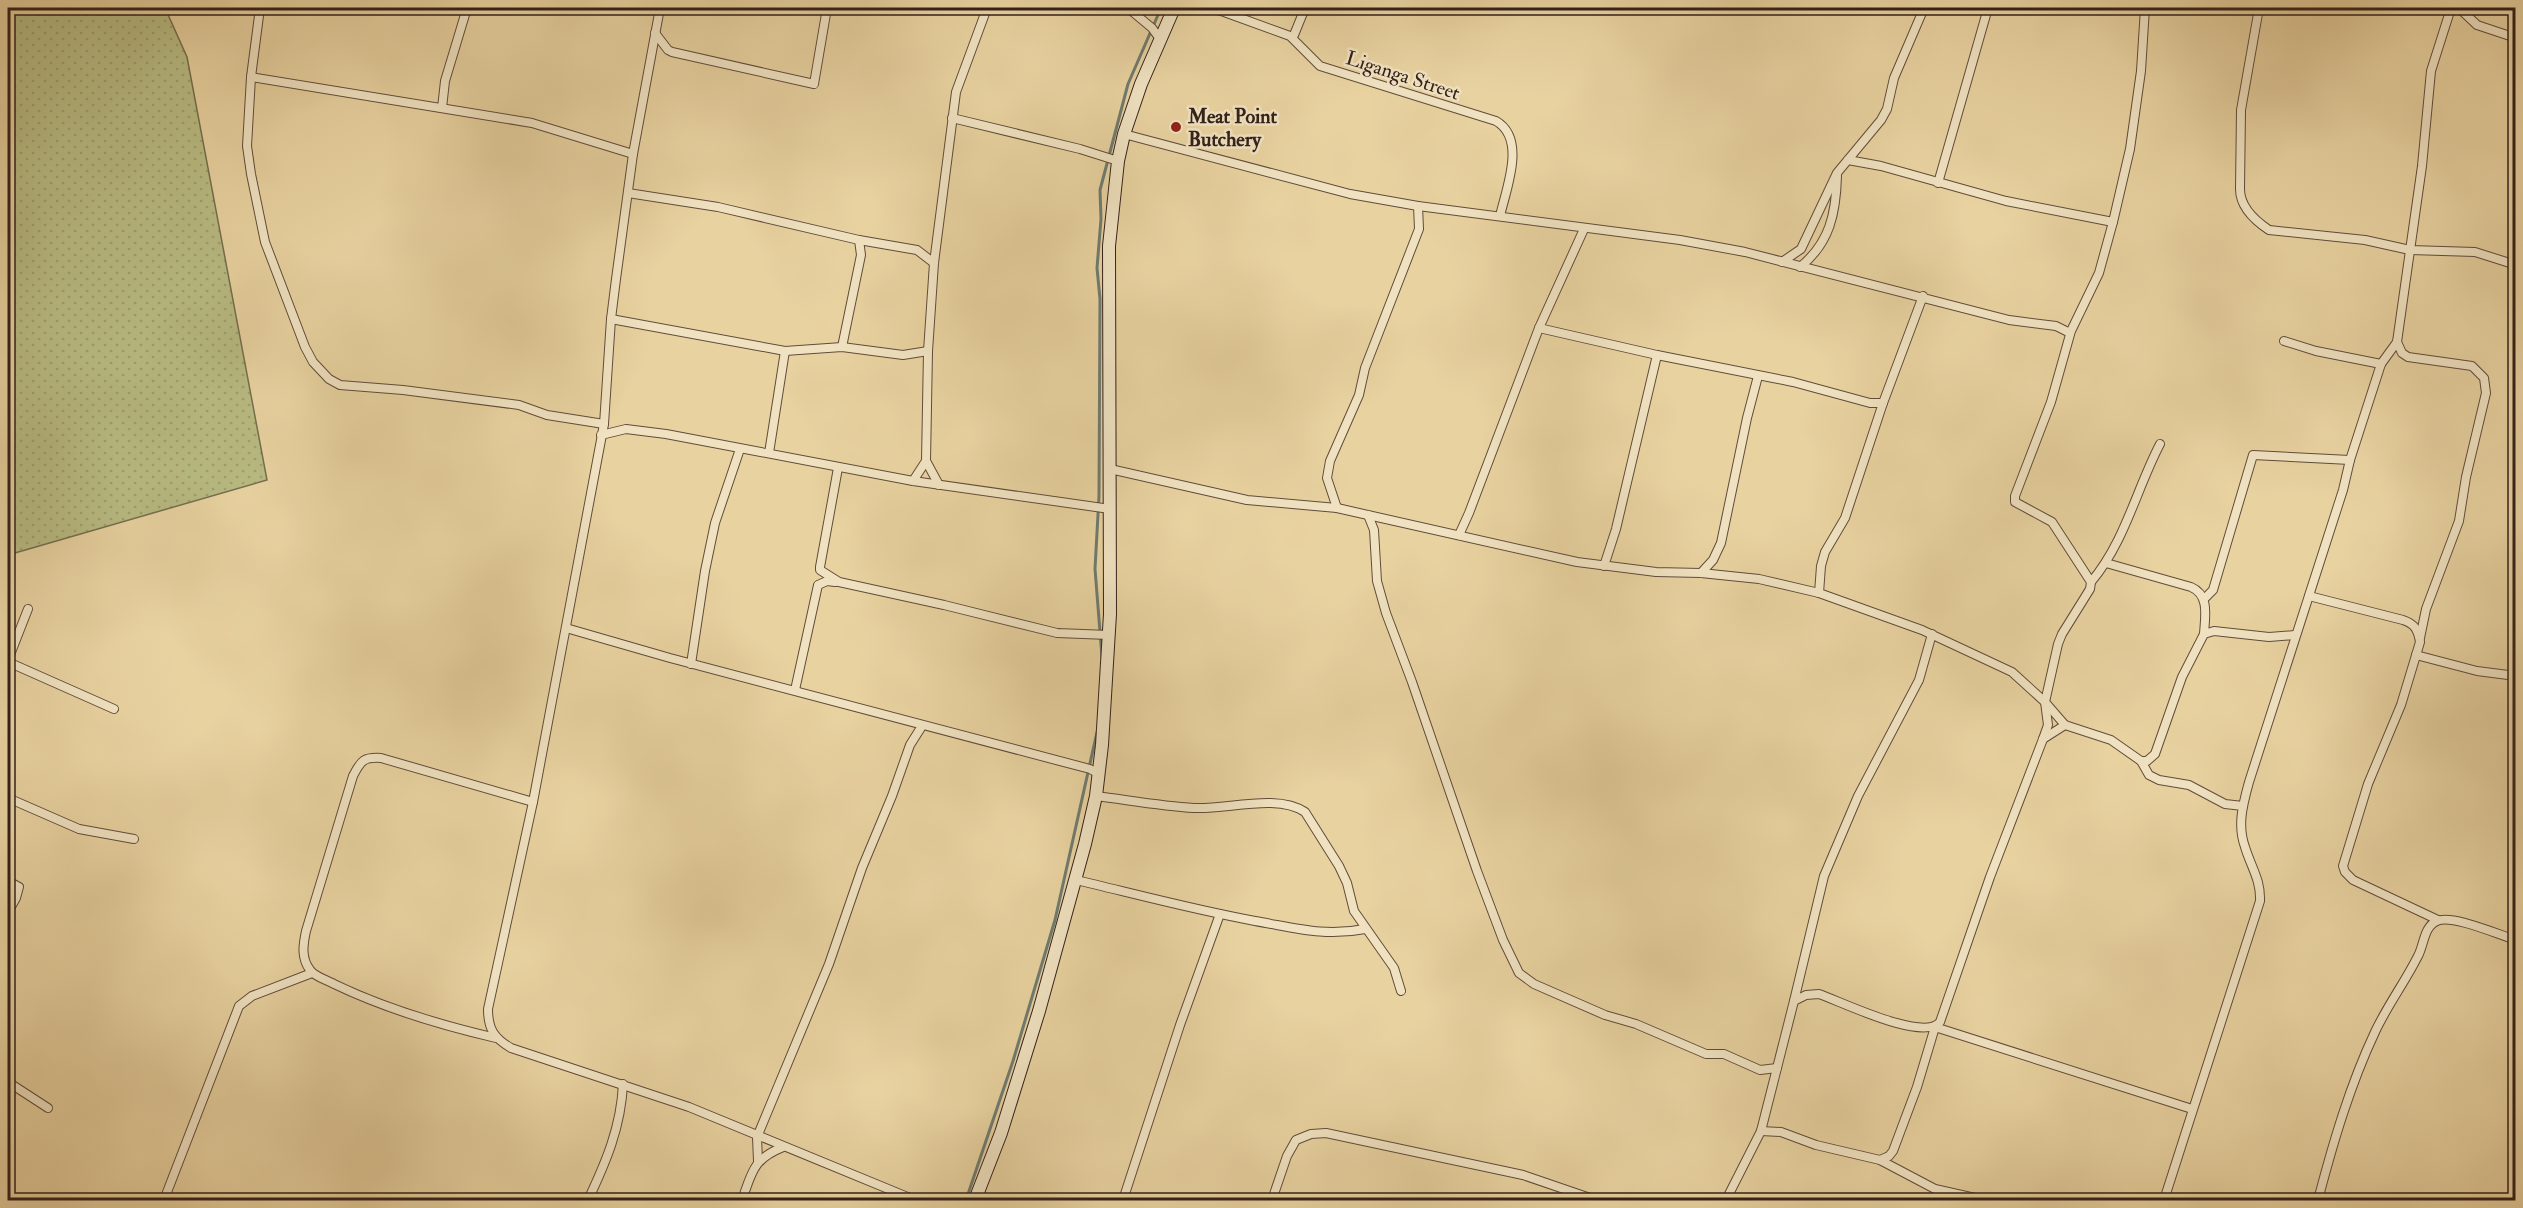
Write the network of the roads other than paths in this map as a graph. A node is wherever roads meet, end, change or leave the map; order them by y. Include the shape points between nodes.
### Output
1 (260, 8) edge
2 (467, 8) edge
3 (660, 8) edge
4 (827, 8) edge
5 (987, 8) edge
6 (1128, 8) edge
7 (1174, 8) edge
8 (1213, 8) edge
9 (1305, 8) edge
10 (1924, 8) edge
11 (1988, 8) edge
12 (2145, 8) edge
13 (2259, 8) edge
14 (2459, 8) edge
15 (2449, 12) edge
16 (2466, 17) junction
17 (655, 33) junction
18 (1294, 35) dead end
19 (2516, 38) edge
20 (1160, 39) junction
21 (251, 77) junction
22 (442, 108) junction
23 (952, 118) junction
24 (1124, 134) junction
25 (633, 153) junction
26 (1848, 160) junction
27 (1118, 161) junction
28 (1837, 173) junction
29 (1938, 183) junction
30 (628, 193) junction
31 (1418, 206) junction
32 (1500, 216) junction
33 (2113, 222) junction
34 (1584, 229) junction
35 (859, 240) junction
36 (2410, 250) junction
37 (1782, 262) junction
38 (934, 263) junction
39 (2516, 265) edge
40 (1800, 267) junction
41 (1923, 296) junction
42 (611, 319) junction
43 (1539, 328) junction
44 (2070, 333) junction
45 (2284, 341) dead end
46 (2397, 342) junction
47 (842, 347) junction
48 (785, 351) junction
49 (928, 351) junction
50 (1658, 355) junction
51 (2381, 364) junction
52 (1758, 376) junction
53 (1883, 403) junction
54 (604, 424) junction
55 (601, 435) junction
56 (2160, 444) dead end
57 (740, 449) junction
58 (769, 453) junction
59 (2350, 460) junction
60 (926, 461) junction
61 (838, 468) junction
62 (1110, 469) junction
63 (913, 481) junction
64 (939, 485) junction
65 (1110, 508) junction
66 (1337, 508) junction
67 (1368, 515) junction
68 (1459, 535) junction
69 (2106, 563) junction
70 (1604, 566) junction
71 (820, 570) junction
72 (1701, 573) junction
73 (839, 582) junction
74 (2091, 582) junction
75 (818, 585) junction
76 (1820, 593) junction
77 (2309, 596) junction
78 (2204, 599) junction
79 (28, 609) dead end
80 (2426, 609) junction
81 (2408, 621) junction
82 (566, 628) junction
83 (1932, 634) junction
84 (2204, 634) junction
85 (2295, 634) junction
86 (1109, 635) junction
87 (2420, 642) junction
88 (2416, 655) junction
89 (8, 661) edge
90 (690, 664) junction
91 (2516, 676) edge
92 (795, 690) junction
93 (2045, 702) junction
94 (114, 709) dead end
95 (2066, 725) junction
96 (922, 726) junction
97 (2043, 739) junction
98 (2141, 761) junction
99 (1099, 774) junction
100 (1096, 796) junction
101 (8, 798) edge
102 (533, 802) junction
103 (2243, 806) junction
104 (134, 839) dead end
105 (1076, 880) junction
106 (8, 881) edge
107 (8, 912) edge
108 (1220, 914) junction
109 (2438, 920) junction
110 (1365, 929) junction
111 (2516, 940) edge
112 (312, 973) junction
113 (1401, 991) dead end
114 (1794, 1001) junction
115 (1935, 1027) junction
116 (496, 1038) junction
117 (1777, 1068) junction
118 (1760, 1070) junction
119 (8, 1082) edge
120 (623, 1084) junction
121 (1771, 1090) junction
122 (48, 1108) dead end
123 (2192, 1109) junction
124 (1761, 1131) junction
125 (757, 1137) junction
126 (783, 1147) junction
127 (1880, 1160) junction
128 (758, 1161) junction
129 (164, 1200) edge
130 (588, 1200) edge
131 (742, 1200) edge
132 (915, 1200) edge
133 (976, 1200) edge
134 (1123, 1200) edge
135 (1272, 1200) edge
136 (1596, 1200) edge
137 (1726, 1200) edge
138 (1984, 1200) edge
139 (2164, 1200) edge
140 (2318, 1200) edge

1 - 21 street
2 - 22 street via 445,81
3 - 17 street
4 - 17 street via 813,84 668,50
5 - 23 street via 956,92
6 - 20 street via 1152,27
7 - 20 main road
8 - 32 street, Liganga Street via 1290,36 1320,66 1504,126 1512,154
9 - 18 street
10 - 26 street via 1894,78 1887,109
11 - 29 street
12 - 33 street via 2130,149
13 - 36 street via 2241,110 2240,201 2269,230 2365,240
14 - 16 street
15 - 16 street
15 - 36 street via 2431,71
16 - 19 street via 2477,25
17 - 25 street
20 - 24 main road
21 - 22 street
21 - 54 street via 248,159 265,242 305,347 329,379 340,385 519,405 547,415
22 - 25 street via 532,123
23 - 27 street
23 - 38 street
24 - 27 main road
24 - 31 street via 1350,194
25 - 30 street
26 - 28 street
26 - 29 street
27 - 62 main road via 1109,246
28 - 37 street via 1807,240
28 - 40 street via 1826,238
29 - 33 street via 2015,204
30 - 35 street via 718,207
30 - 42 street
31 - 32 street
31 - 66 street via 1419,229 1365,368 1359,395 1330,461 1327,478
32 - 34 street
33 - 44 street via 2099,273
34 - 37 street via 1680,240
34 - 43 street
35 - 38 street via 917,250
35 - 47 street via 861,255
36 - 39 street via 2475,252
36 - 46 street
37 - 40 street
38 - 49 street
40 - 41 street
41 - 44 street via 2009,320 2056,326
41 - 53 street
42 - 48 street
42 - 54 street
43 - 50 street
43 - 68 street
44 - 74 street via 2051,402 2015,502 2052,522
45 - 51 street
46 - 51 street
46 - 80 street via 2408,357 2472,366 2484,378 2486,393 2459,521
47 - 48 street
47 - 49 street via 903,355
48 - 58 street
49 - 60 street
50 - 52 street
50 - 70 street via 1617,529
51 - 59 street
52 - 53 street
52 - 72 street via 1721,543
53 - 76 street via 1845,518 1825,552
54 - 55 street
55 - 57 street via 626,429
55 - 82 street
56 - 69 street
57 - 58 street
57 - 90 street via 715,523
58 - 61 street
59 - 77 street
59 - 78 street via 2253,455 2213,590
60 - 63 street
60 - 64 street
61 - 63 street
61 - 71 street
62 - 65 main road
62 - 66 street via 1247,501
63 - 64 street
64 - 65 street
65 - 86 main road
66 - 67 street
67 - 68 street
67 - 118 street via 1374,530 1377,580 1386,613 1477,871 1519,973 1534,984 1605,1016 1636,1023 1706,1054 1731,1056
68 - 70 street
69 - 74 street
69 - 78 street via 2192,587
70 - 72 street
71 - 73 street
71 - 75 street
72 - 76 street via 1769,580
73 - 75 street
73 - 86 street via 944,604 1034,629 1071,635
74 - 93 street via 2062,634
75 - 92 street
76 - 83 street
77 - 81 street
77 - 85 street
78 - 84 street
79 - 89 street
80 - 81 street
80 - 87 street
81 - 87 street via 2416,627
82 - 90 street
82 - 102 street
83 - 93 street via 2012,672
83 - 114 street via 1919,680 1858,796 1824,876
84 - 85 street via 2214,631 2269,638
84 - 98 street via 2182,677 2155,754
85 - 103 street
86 - 99 main road
87 - 88 street
88 - 91 street via 2477,671
88 - 109 street via 2401,705 2368,784 2343,866 2353,880
89 - 94 street
90 - 92 street
92 - 96 street
93 - 95 street
93 - 97 street via 2048,725
95 - 97 street
95 - 98 street via 2110,740
96 - 99 street
96 - 125 street via 910,745 829,964
97 - 115 street
98 - 103 street via 2149,775 2159,780 2189,785 2225,804
99 - 100 main road
100 - 105 main road
100 - 110 street via 1195,808 1280,804 1298,807 1339,866 1354,911
101 - 104 street via 79,828
102 - 112 street via 381,758 366,757 360,761 306,931 304,960
102 - 116 street via 488,1009 488,1021
103 - 123 street via 2241,831 2258,875 2260,901
105 - 108 street
105 - 133 main road via 1040,1011
106 - 107 street via 18,887
108 - 110 street via 1322,933
108 - 134 street
109 - 111 street via 2451,919
109 - 140 street via 2428,928 2421,951 2362,1061
110 - 113 street via 1394,968
112 - 116 street via 391,1008 449,1028
112 - 129 street via 252,996 238,1006
114 - 115 street via 1819,994 1907,1026
114 - 117 street
115 - 123 street
115 - 127 street via 1893,1151
116 - 120 street via 511,1048
117 - 118 street
117 - 121 street
118 - 121 street
119 - 122 street
120 - 125 street
120 - 130 street via 615,1137
121 - 124 street
123 - 139 street
124 - 127 street via 1781,1132
124 - 137 street
125 - 126 street
125 - 128 street
126 - 128 street
126 - 132 street
127 - 138 street via 1935,1189
128 - 131 street
135 - 136 street via 1296,1140 1326,1133 1523,1175

